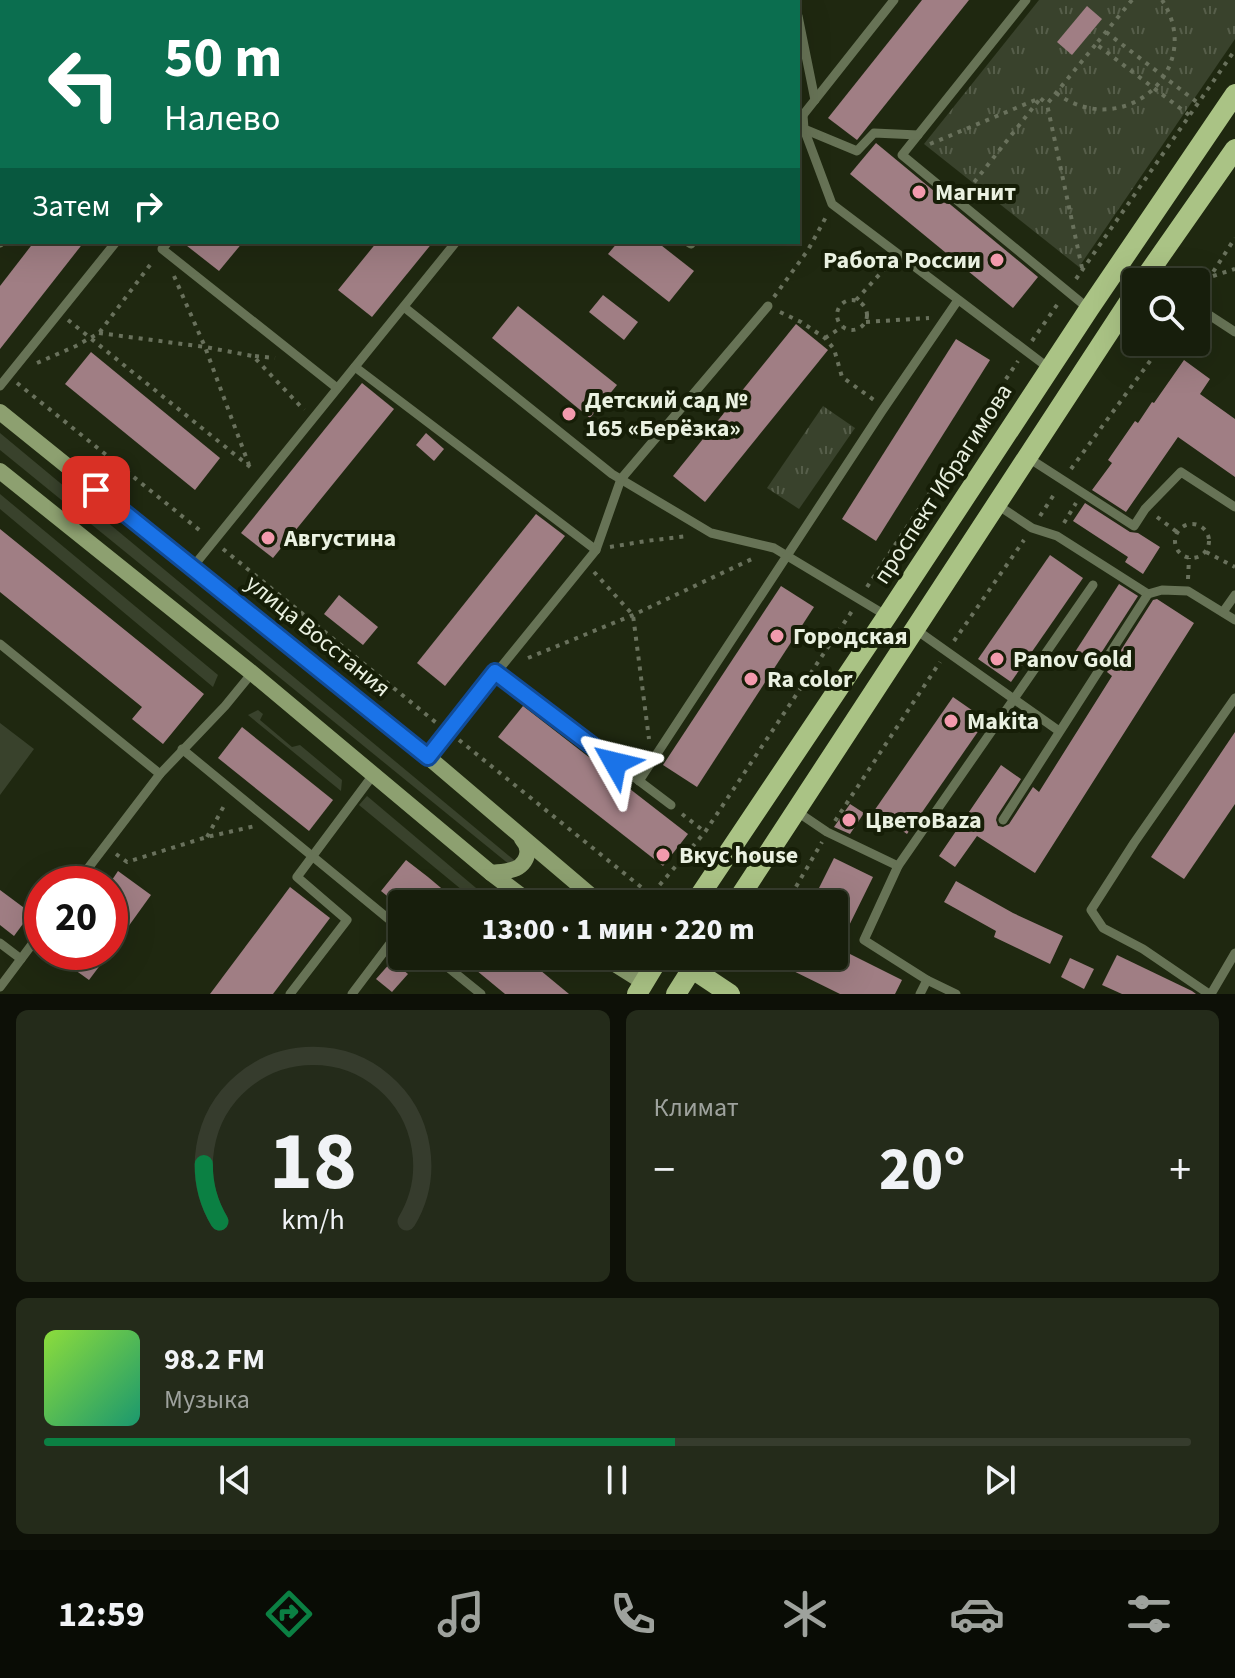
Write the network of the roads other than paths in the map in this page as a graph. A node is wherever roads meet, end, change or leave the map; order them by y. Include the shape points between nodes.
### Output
1 (894, 0) edge
2 (1026, 0) edge
3 (800, 26) edge
4 (1235, 94) edge
5 (815, 100) junction
6 (801, 115) edge
7 (804, 129) junction
8 (918, 135) junction
9 (1235, 149) edge
10 (114, 244) edge
11 (454, 244) edge
12 (165, 246) edge
13 (1153, 268) edge
14 (958, 300) junction
15 (768, 306) road end
16 (404, 307) junction
17 (1089, 309) junction
18 (1122, 314) edge
19 (1210, 316) edge
20 (1235, 332) edge
21 (355, 367) junction
22 (1050, 369) junction
23 (0, 386) edge
24 (337, 388) junction
25 (0, 412) edge
26 (1027, 457) junction
27 (0, 471) edge
28 (621, 479) junction
29 (996, 504) junction
30 (1235, 507) edge
31 (596, 550) junction
32 (787, 556) junction
33 (192, 568) junction
34 (1093, 585) dead end
35 (1148, 594) junction
36 (1235, 595) edge
37 (1223, 612) junction
38 (887, 616) junction
39 (1235, 620) edge
40 (914, 628) junction
41 (0, 644) edge
42 (495, 672) junction
43 (252, 673) junction
44 (1235, 698) edge
45 (1015, 699) junction
46 (1059, 731) junction
47 (182, 749) junction
48 (428, 757) junction
49 (160, 774) junction
50 (373, 775) junction
51 (639, 781) junction
52 (671, 805) road end
53 (796, 811) junction
54 (1003, 820) dead end
55 (516, 832) junction
56 (313, 857) junction
57 (89, 866) edge
58 (898, 866) junction
59 (491, 873) junction
60 (513, 890) edge
61 (584, 890) edge
62 (703, 890) edge
63 (744, 890) edge
64 (388, 919) edge
65 (0, 943) edge
66 (388, 948) edge
67 (1235, 953) edge
68 (24, 955) edge
69 (21, 959) junction
70 (451, 970) edge
71 (619, 970) edge
72 (652, 970) edge
73 (691, 970) edge
74 (704, 970) edge
75 (927, 980) junction
76 (0, 987) edge
77 (641, 988) edge
78 (290, 994) edge
79 (352, 994) edge
80 (481, 994) edge
81 (663, 994) edge
82 (676, 994) edge
83 (730, 994) edge
84 (920, 994) edge
85 (956, 994) edge
86 (1210, 994) edge

1 - 5 lane
2 - 8 lane
3 - 5 lane
4 - 17 main road, проспект Ибрагимова
5 - 6 lane
6 - 7 lane
7 - 8 lane via 857,151 874,133
7 - 14 lane via 832,204
8 - 17 lane via 902,155
9 - 13 main road
10 - 23 lane
11 - 16 lane
12 - 24 lane
14 - 22 lane
14 - 32 lane
15 - 28 lane
16 - 21 lane
16 - 28 lane
17 - 22 main road, проспект Ибрагимова
18 - 26 main road
19 - 20 lane
21 - 24 lane
21 - 31 lane
22 - 38 main road, проспект Ибрагимова
24 - 33 lane
25 - 33 main road, улица Восстания
26 - 29 main road
26 - 30 lane via 1134,526 1181,472
27 - 43 main road
28 - 31 lane
28 - 32 lane via 711,533
29 - 35 lane
29 - 40 main road
31 - 42 lane
32 - 38 lane
32 - 51 lane
33 - 48 main road, улица Восстания
34 - 45 lane
35 - 37 lane via 1188,591
35 - 46 lane
36 - 37 lane
37 - 39 lane
38 - 62 main road, проспект Ибрагимова
40 - 45 lane
40 - 53 main road
41 - 49 lane
42 - 48 lane
42 - 51 lane
43 - 47 lane
43 - 50 main road
44 - 86 lane via 1091,910 1103,928
45 - 46 lane
45 - 58 lane
46 - 54 lane
47 - 49 lane
47 - 56 lane
48 - 55 main road, улица Восстания
49 - 57 lane
50 - 56 lane
50 - 59 main road
51 - 52 lane
53 - 58 lane
53 - 63 main road
55 - 59 main road via 527,843 523,864
55 - 61 main road, улица Восстания
56 - 64 lane
56 - 78 lane via 297,877 347,920
58 - 75 lane via 864,940
59 - 60 main road
65 - 69 lane
66 - 79 lane
67 - 86 lane
68 - 69 lane
69 - 76 lane
70 - 80 lane
71 - 77 main road
72 - 77 main road
73 - 82 main road
74 - 83 main road
75 - 84 lane
75 - 85 lane
77 - 81 main road

